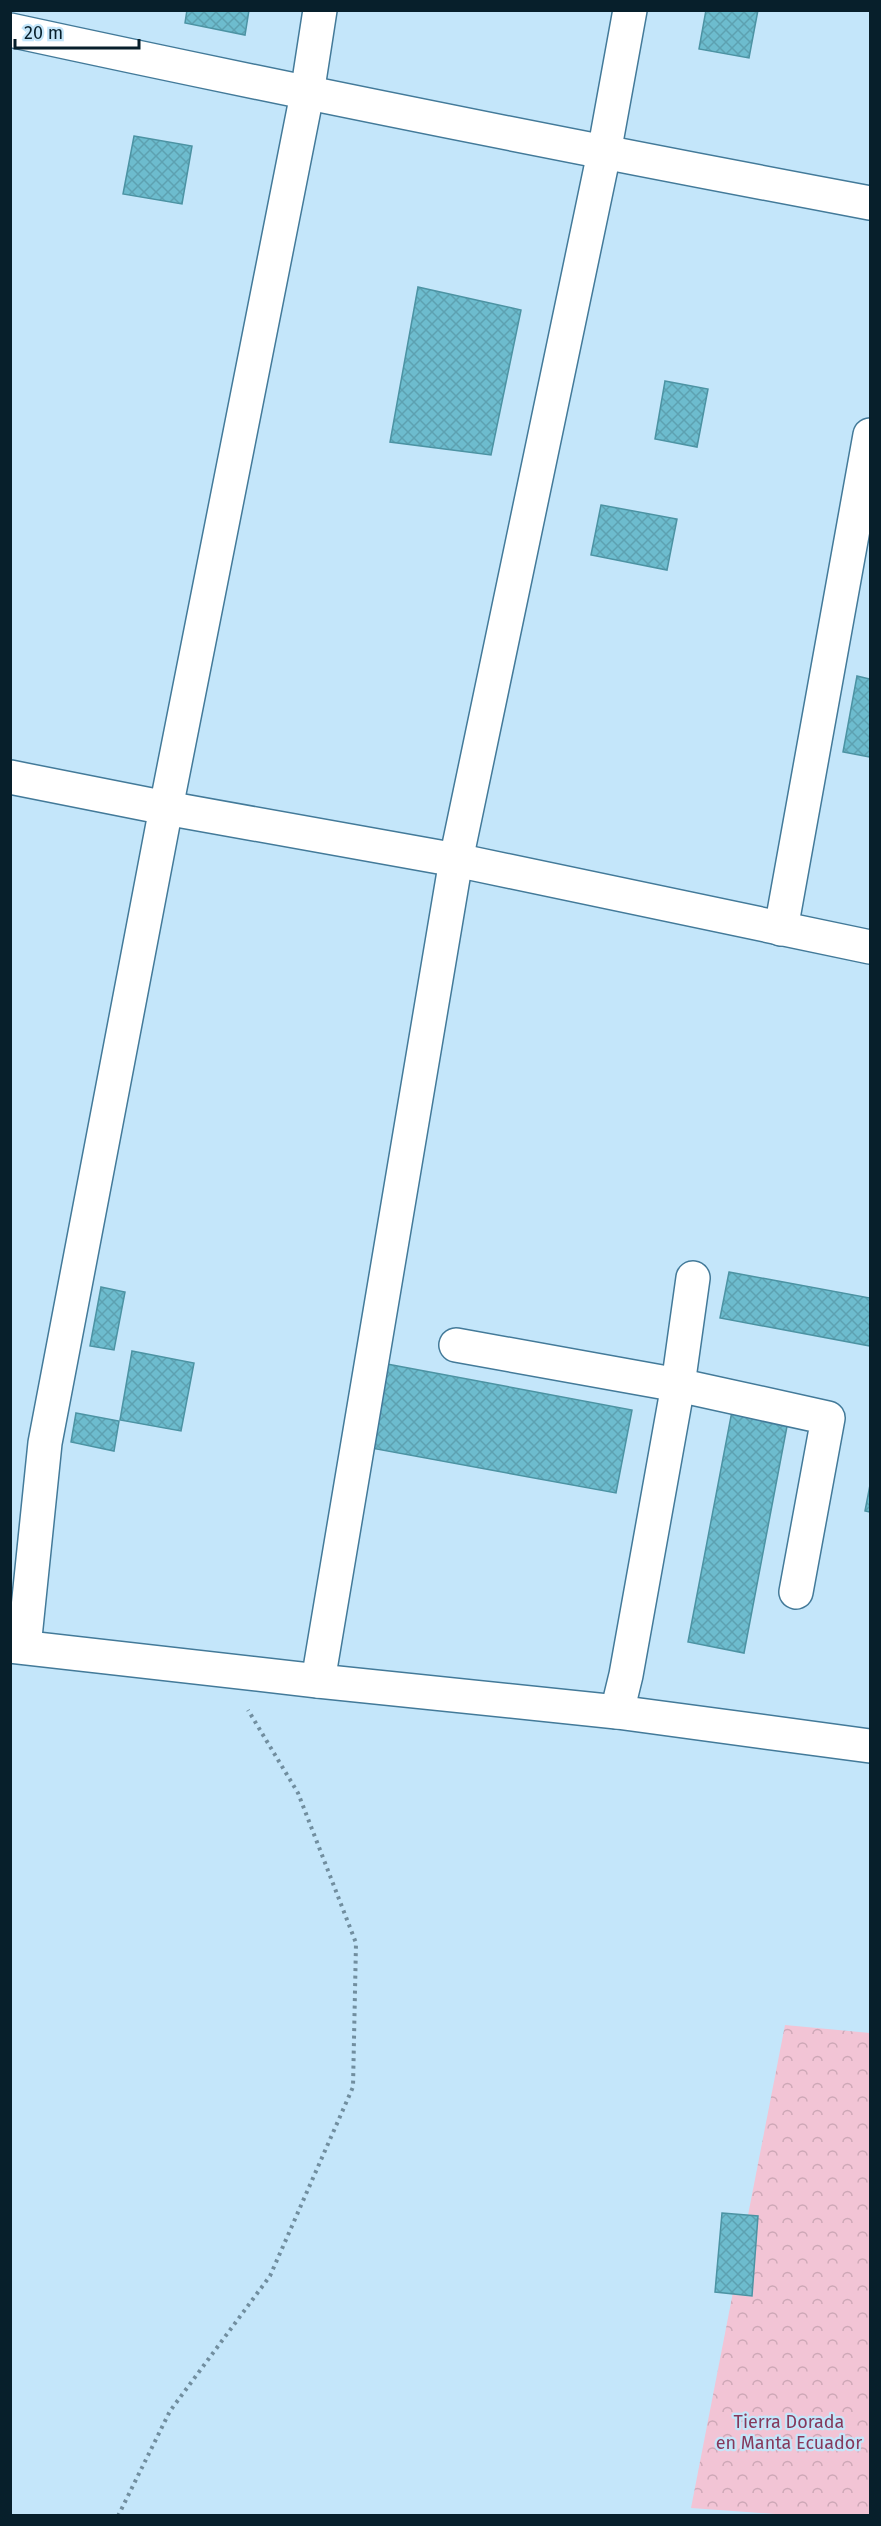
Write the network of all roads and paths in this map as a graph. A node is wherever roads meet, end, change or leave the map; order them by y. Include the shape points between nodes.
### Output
1 (320, 10) edge
2 (630, 10) edge
3 (10, 30) edge
4 (307, 94) junction
5 (603, 153) junction
6 (870, 203) edge
7 (870, 435) edge
8 (10, 777) edge
9 (166, 808) junction
10 (456, 860) junction
11 (781, 929) junction
12 (870, 946) edge
13 (693, 1278) dead end
14 (456, 1345) dead end
15 (678, 1386) junction
16 (796, 1592) dead end
17 (17, 1646) edge
18 (222, 1669) junction
19 (318, 1681) junction
20 (617, 1712) junction
21 (870, 1746) edge
22 (118, 2516) edge

1 - 4 street
2 - 5 street
3 - 4 street
4 - 5 street
4 - 9 street
5 - 6 street
5 - 10 street
7 - 11 street
8 - 9 street
9 - 10 street
9 - 17 street via 45,1443
10 - 11 street
10 - 19 street
11 - 12 street
13 - 15 street
14 - 15 street
15 - 16 street via 828,1418
15 - 20 street
17 - 18 street
18 - 19 street
18 - 22 path via 298,1793 356,1943 353,2087 270,2276 170,2411
19 - 20 street
20 - 21 street

